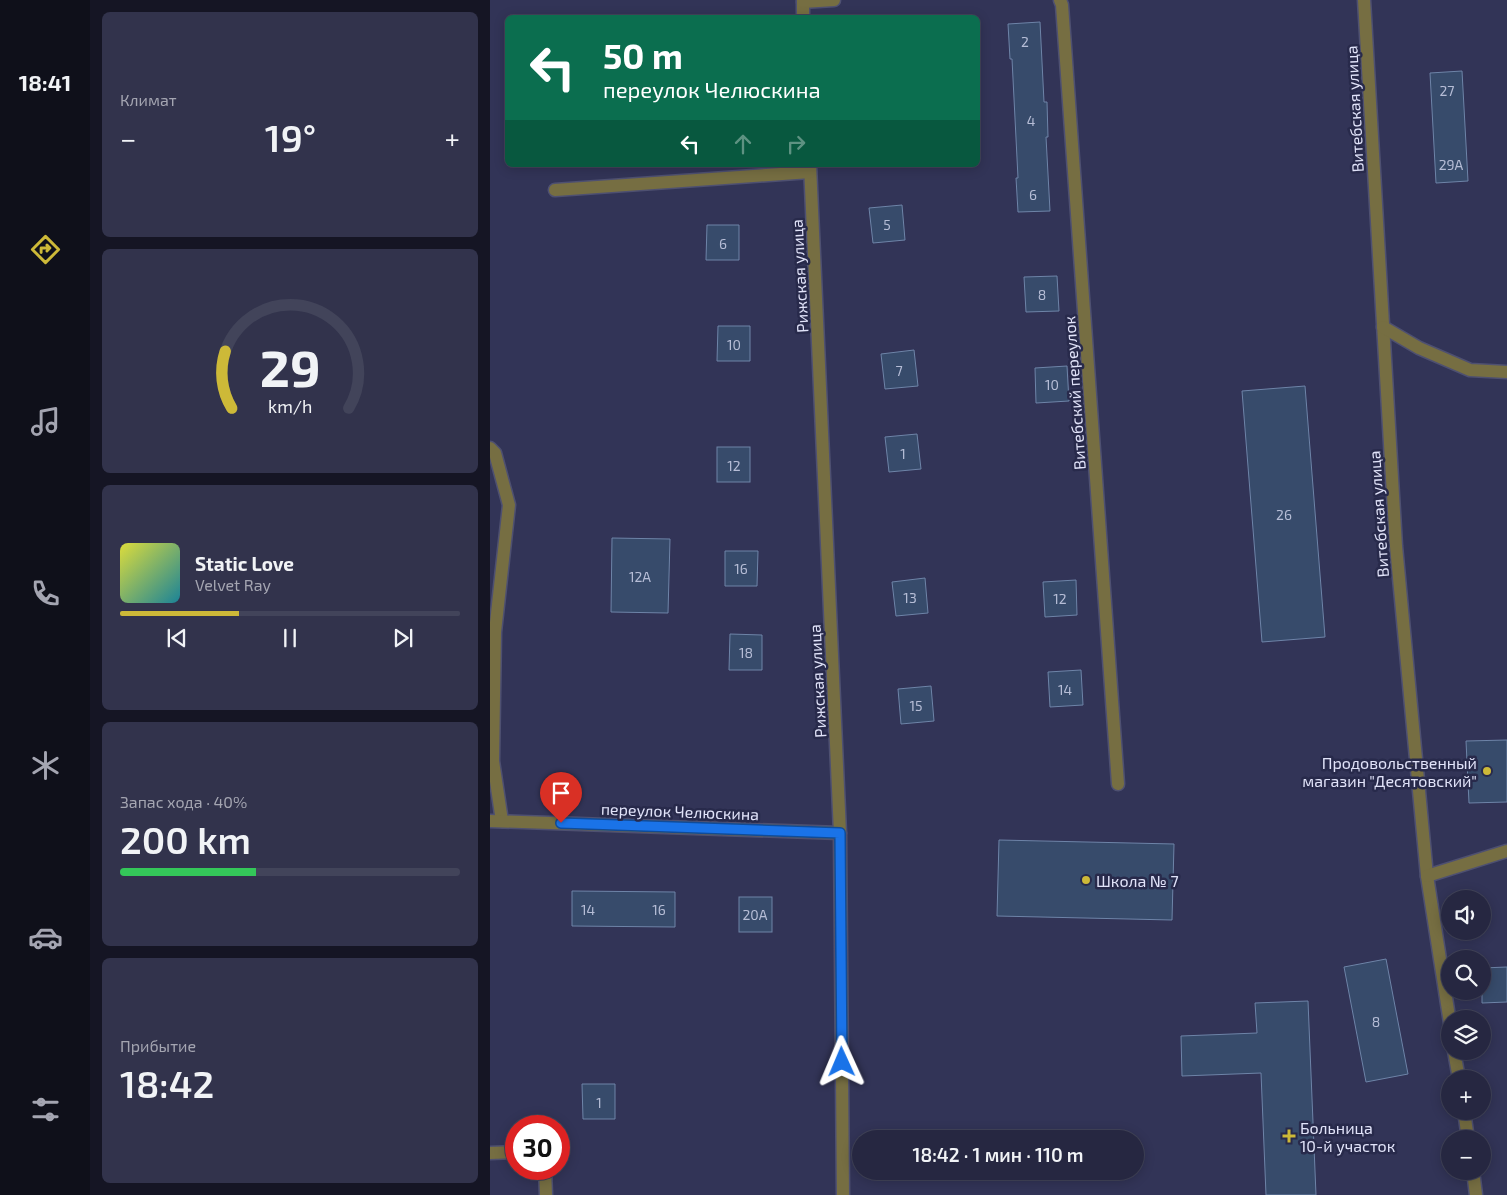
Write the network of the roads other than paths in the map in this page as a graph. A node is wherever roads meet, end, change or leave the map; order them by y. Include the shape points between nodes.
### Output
1 (834, 0) edge
2 (1060, 0) edge
3 (1364, 0) edge
4 (803, 1) edge
5 (803, 15) edge
6 (810, 168) edge
7 (556, 190) dead end
8 (1383, 327) junction
9 (1507, 372) edge
10 (490, 448) edge
11 (1118, 784) dead end
12 (496, 821) edge
13 (840, 833) junction
14 (1507, 851) edge
15 (1428, 876) junction
16 (1448, 1010) edge
17 (505, 1152) edge
18 (490, 1153) edge
19 (545, 1180) edge
20 (1474, 1180) edge
21 (546, 1195) edge
22 (843, 1195) edge
23 (1476, 1195) edge

1 - 4 street
2 - 11 street, Витебский переулок
3 - 8 street, Витебская улица
4 - 5 street
6 - 7 street
6 - 13 street, Рижская улица
8 - 9 street via 1419,348 1470,370
8 - 15 street, Витебская улица via 1396,546
10 - 12 street via 495,453 509,504 495,642 493,761
12 - 13 street, переулок Челюскина
13 - 22 street, Рижская улица
14 - 15 street
15 - 16 street, Витебская улица
17 - 18 street
19 - 21 street
20 - 23 street

